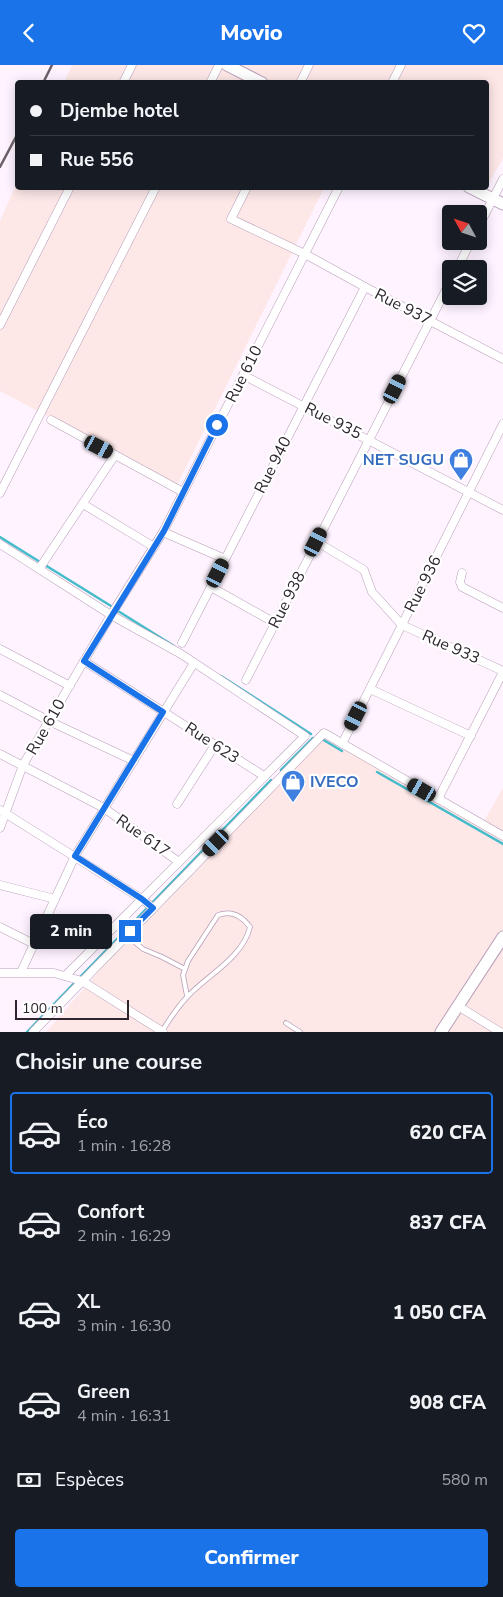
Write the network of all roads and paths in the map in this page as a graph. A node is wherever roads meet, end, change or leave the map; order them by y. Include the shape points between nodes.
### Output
1 (132, 65) edge
2 (219, 65) edge
3 (227, 65) edge
4 (309, 65) edge
5 (401, 65) edge
6 (124, 80) edge
7 (212, 80) edge
8 (256, 80) edge
9 (302, 80) edge
10 (394, 80) edge
11 (503, 179) edge
12 (68, 190) edge
13 (154, 190) edge
14 (246, 190) edge
15 (337, 190) edge
16 (476, 190) edge
17 (498, 202) edge
18 (488, 215) edge
19 (305, 254) junction
20 (365, 287) junction
21 (442, 298) edge
22 (430, 321) junction
23 (0, 325) edge
24 (503, 359) edge
25 (243, 375) junction
26 (304, 406) junction
27 (51, 421) dead end
28 (503, 424) edge
29 (369, 439) junction
30 (115, 455) junction
31 (183, 492) junction
32 (469, 492) junction
33 (0, 493) edge
34 (83, 504) junction
35 (503, 510) edge
36 (164, 531) junction
37 (316, 542) junction
38 (0, 544) edge
39 (154, 547) junction
40 (225, 559) junction
41 (39, 569) junction
42 (462, 573) dead end
43 (211, 587) junction
44 (503, 608) edge
45 (111, 615) junction
46 (275, 623) junction
47 (402, 625) junction
48 (182, 643) dead end
49 (0, 649) edge
50 (84, 661) junction
51 (194, 663) junction
52 (503, 672) edge
53 (246, 680) dead end
54 (70, 686) junction
55 (370, 689) junction
56 (0, 695) edge
57 (163, 712) junction
58 (49, 721) junction
59 (471, 736) junction
60 (342, 743) junction
61 (215, 745) junction
62 (0, 754) edge
63 (134, 761) junction
64 (23, 765) junction
65 (270, 770) junction
66 (264, 776) junction
67 (279, 778) junction
68 (438, 799) junction
69 (177, 804) dead end
70 (104, 808) junction
71 (3, 811) edge
72 (0, 828) edge
73 (503, 836) edge
74 (75, 856) junction
75 (179, 861) junction
76 (0, 885) edge
77 (54, 899) junction
78 (148, 904) junction
79 (0, 927) edge
80 (130, 931) junction
81 (503, 937) edge
82 (34, 944) junction
83 (185, 969) junction
84 (21, 972) junction
85 (0, 973) edge
86 (65, 976) junction
87 (78, 980) junction
88 (187, 996) junction
89 (458, 1006) junction
90 (286, 1023) dead end
91 (34, 1032) edge
92 (162, 1032) edge
93 (300, 1032) edge
94 (441, 1032) edge
95 (500, 1032) edge

1 - 6 street
2 - 7 street
3 - 8 main road
4 - 9 street
5 - 10 street
11 - 17 street
12 - 23 street
13 - 33 street
14 - 19 street, Rue 937 via 231,219
15 - 19 street, Rue 610
16 - 17 main road
17 - 18 street
19 - 20 street, Rue 937
19 - 25 street, Rue 610
20 - 22 street, Rue 937
20 - 26 street, Rue 940
21 - 22 street, Rue 938
22 - 24 street, Rue 937
22 - 29 street, Rue 938
25 - 26 street, Rue 935
25 - 31 street, Rue 610
26 - 29 street, Rue 935
26 - 40 street, Rue 940
27 - 30 street
28 - 32 street, Rue 936
29 - 32 street, Rue 935
29 - 37 street, Rue 938
30 - 31 street
30 - 34 street
31 - 36 street, Rue 610
32 - 35 street, Rue 935
32 - 47 street, Rue 936
34 - 39 street
34 - 41 street
36 - 39 street, Rue 610
36 - 40 street
37 - 46 street, Rue 938
37 - 47 street, Rue 933 via 364,569 372,592
38 - 41 street
39 - 45 street, Rue 610
40 - 43 street, Rue 940
41 - 45 street
42 - 44 street via 462,587
43 - 46 street
43 - 48 street, Rue 940
45 - 50 street, Rue 610
45 - 51 street
46 - 53 street, Rue 938
47 - 52 street, Rue 933
47 - 55 street, Rue 936
49 - 54 street
50 - 54 street, Rue 610
50 - 57 street, Rue 623
51 - 57 street
51 - 65 street via 305,737
52 - 59 street
54 - 58 street, Rue 610
55 - 59 street
55 - 60 street, Rue 936
56 - 58 street
57 - 61 street, Rue 623
57 - 63 street
58 - 63 street
58 - 64 street, Rue 610
59 - 68 street
60 - 67 street via 324,733
60 - 68 street
61 - 66 street, Rue 623
61 - 69 street
62 - 64 street, Rue 617
63 - 70 street
64 - 70 street, Rue 617
64 - 71 street, Rue 610
65 - 66 street
65 - 67 street
66 - 75 street
67 - 78 street
68 - 73 street
70 - 74 street
70 - 75 street, Rue 617
71 - 72 street, Rue 610
71 - 74 street
74 - 77 street
74 - 78 street
75 - 78 street
76 - 77 street
77 - 82 street
78 - 80 street
78 - 86 street
79 - 82 street
80 - 83 lane via 142,949
80 - 87 street
81 - 89 main road
82 - 84 street
83 - 88 lane
83 - 88 lane via 218,915 226,912 246,921 250,927 243,942 228,961
84 - 85 street
84 - 86 street
86 - 87 street
87 - 91 street
87 - 92 street
88 - 92 lane
89 - 94 main road
89 - 95 street
90 - 93 lane

